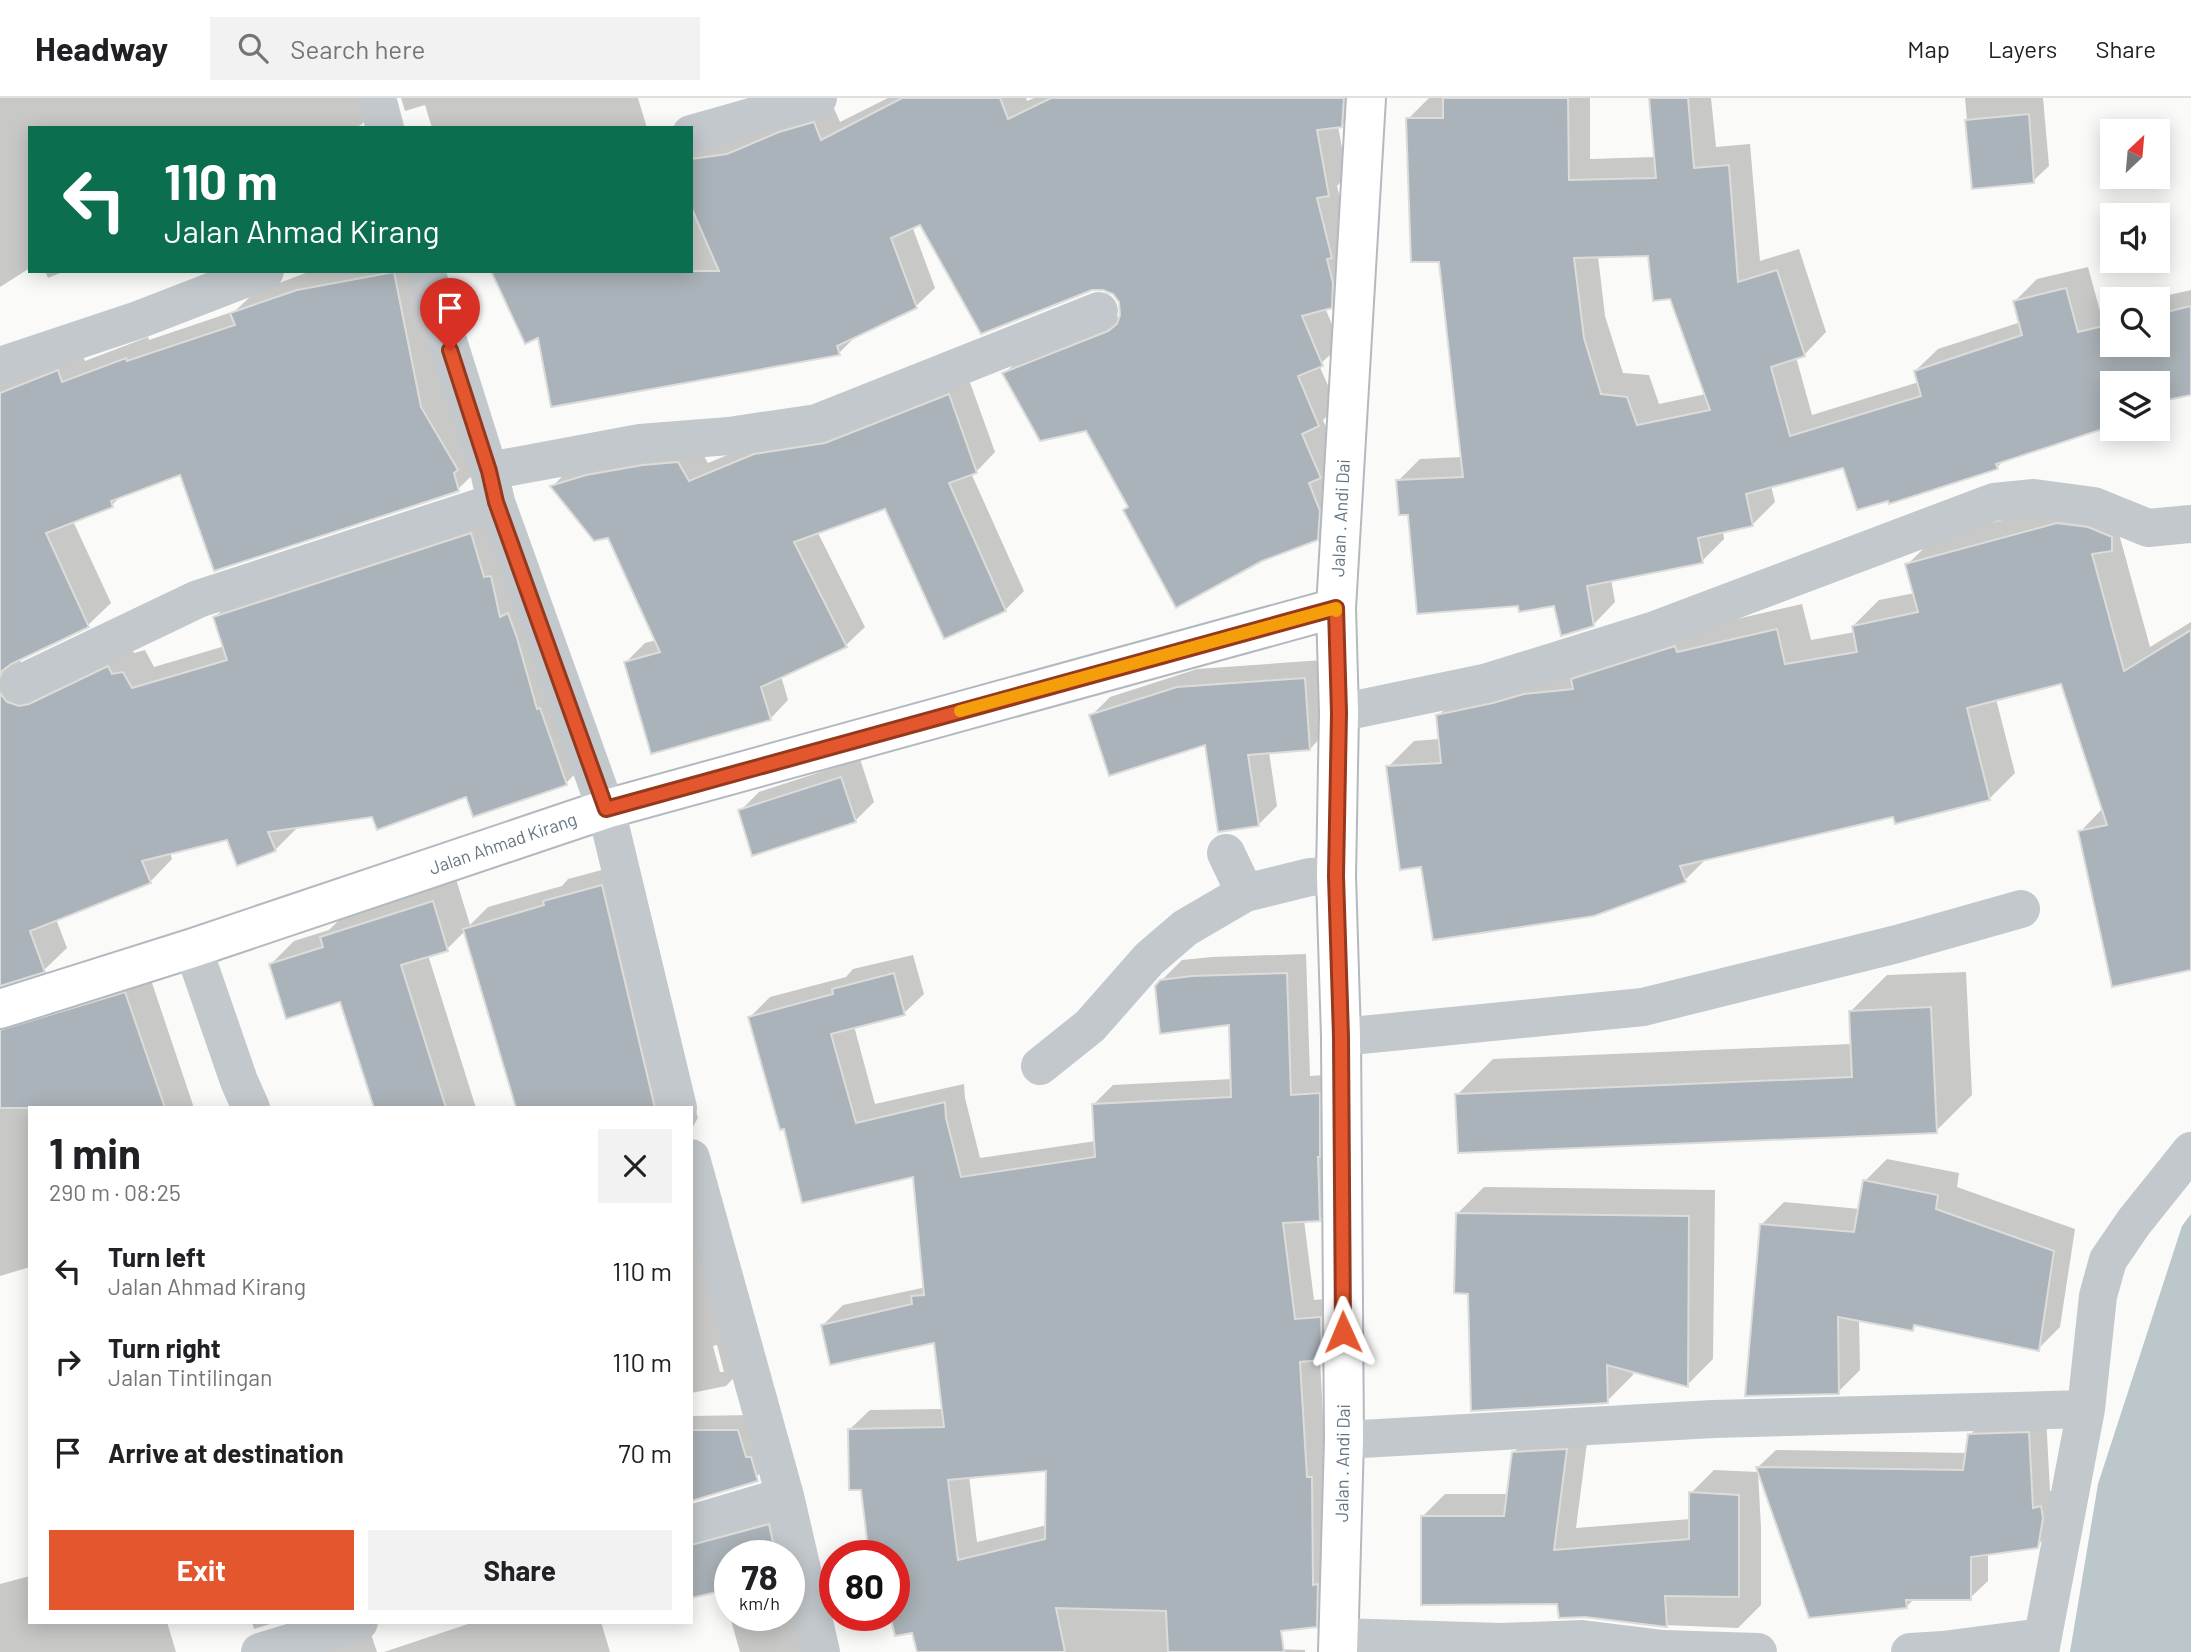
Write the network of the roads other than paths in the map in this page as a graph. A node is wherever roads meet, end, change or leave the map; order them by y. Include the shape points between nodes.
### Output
1 (377, 98) edge
2 (818, 98) edge
3 (1366, 98) edge
4 (384, 126) edge
5 (693, 133) edge
6 (260, 273) edge
7 (427, 273) edge
8 (1099, 311) dead end
9 (0, 366) edge
10 (492, 487) junction
11 (2191, 524) edge
12 (1336, 608) junction
13 (20, 684) dead end
14 (1339, 713) junction
15 (606, 809) junction
16 (1226, 853) dead end
17 (1336, 876) junction
18 (1245, 892) junction
19 (2021, 909) dead end
20 (193, 948) junction
21 (0, 1009) edge
22 (1341, 1037) junction
23 (1040, 1066) dead end
24 (250, 1106) edge
25 (678, 1106) edge
26 (2191, 1151) edge
27 (693, 1165) edge
28 (2086, 1409) junction
29 (1345, 1440) junction
30 (785, 1496) junction
31 (693, 1523) edge
32 (353, 1624) edge
33 (361, 1624) edge
34 (2041, 1644) edge
35 (1338, 1645) edge
36 (260, 1652) edge
37 (372, 1652) edge
38 (821, 1652) edge
39 (1758, 1652) edge
40 (1910, 1652) edge

1 - 4 street
2 - 5 street
3 - 12 main road, Jalan . Andi Dai
6 - 9 street
7 - 10 street
8 - 10 street via 817,423 640,443
10 - 13 street via 198,599
10 - 15 street
11 - 14 street via 2148,528 2094,506 2034,498 1994,502 1652,631 1488,682
12 - 14 main road, Jalan . Andi Dai
12 - 15 main road, Jalan Ahmad Kirang
14 - 17 main road, Jalan . Andi Dai
15 - 20 main road, Jalan Ahmad Kirang
15 - 25 street
16 - 18 street
17 - 18 street via 1310,877
17 - 22 main road, Jalan . Andi Dai
18 - 23 street via 1185,928 1149,959 1090,1026
19 - 22 street via 1643,1007
20 - 21 main road, Jalan Ahmad Kirang
20 - 24 street
22 - 29 main road, Jalan . Andi Dai
26 - 28 street via 2108,1260 2098,1296
27 - 30 street
28 - 29 street via 1713,1419
28 - 34 street
29 - 35 main road, Jalan . Andi Dai
30 - 31 street
30 - 38 street
32 - 36 street
33 - 37 street
34 - 40 street
35 - 39 street via 1581,1639 1663,1649

